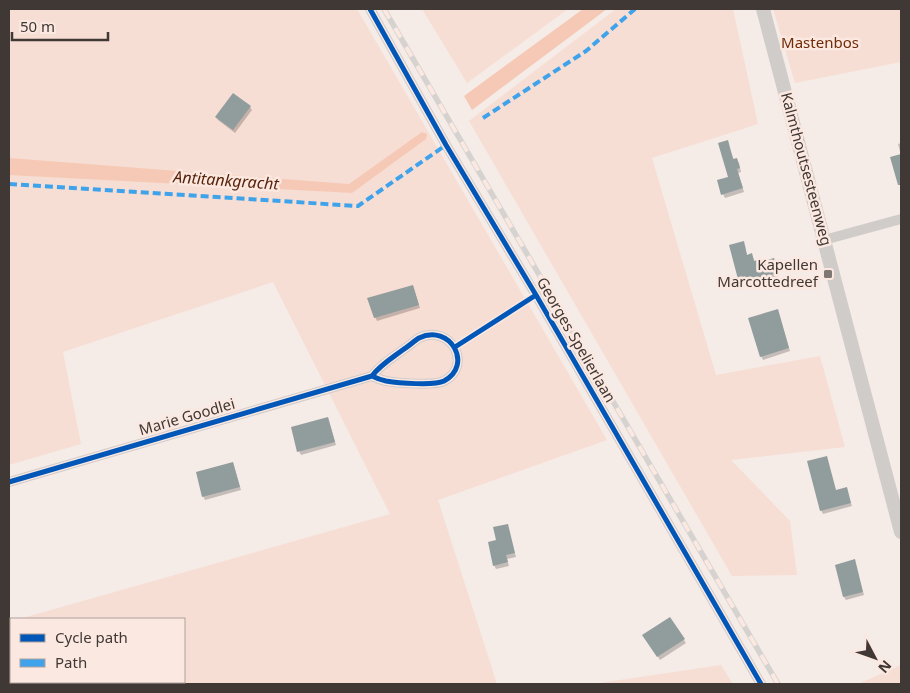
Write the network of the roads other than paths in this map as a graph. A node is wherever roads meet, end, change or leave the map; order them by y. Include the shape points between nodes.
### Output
1 (370, 9) edge
2 (763, 9) edge
3 (901, 219) edge
4 (824, 240) junction
5 (372, 376) junction
6 (9, 482) edge
7 (901, 532) edge
8 (761, 684) edge

1 - 8 street, Georges Spelierlaan
2 - 4 main road, Kalmthoutsesteenweg
3 - 4 street
4 - 7 main road, Kalmthoutsesteenweg
5 - 5 street, Marie Goodlei via 386,381 435,384 451,375 457,366 458,356 448,339 433,334 420,338 378,368
5 - 6 street, Marie Goodlei

